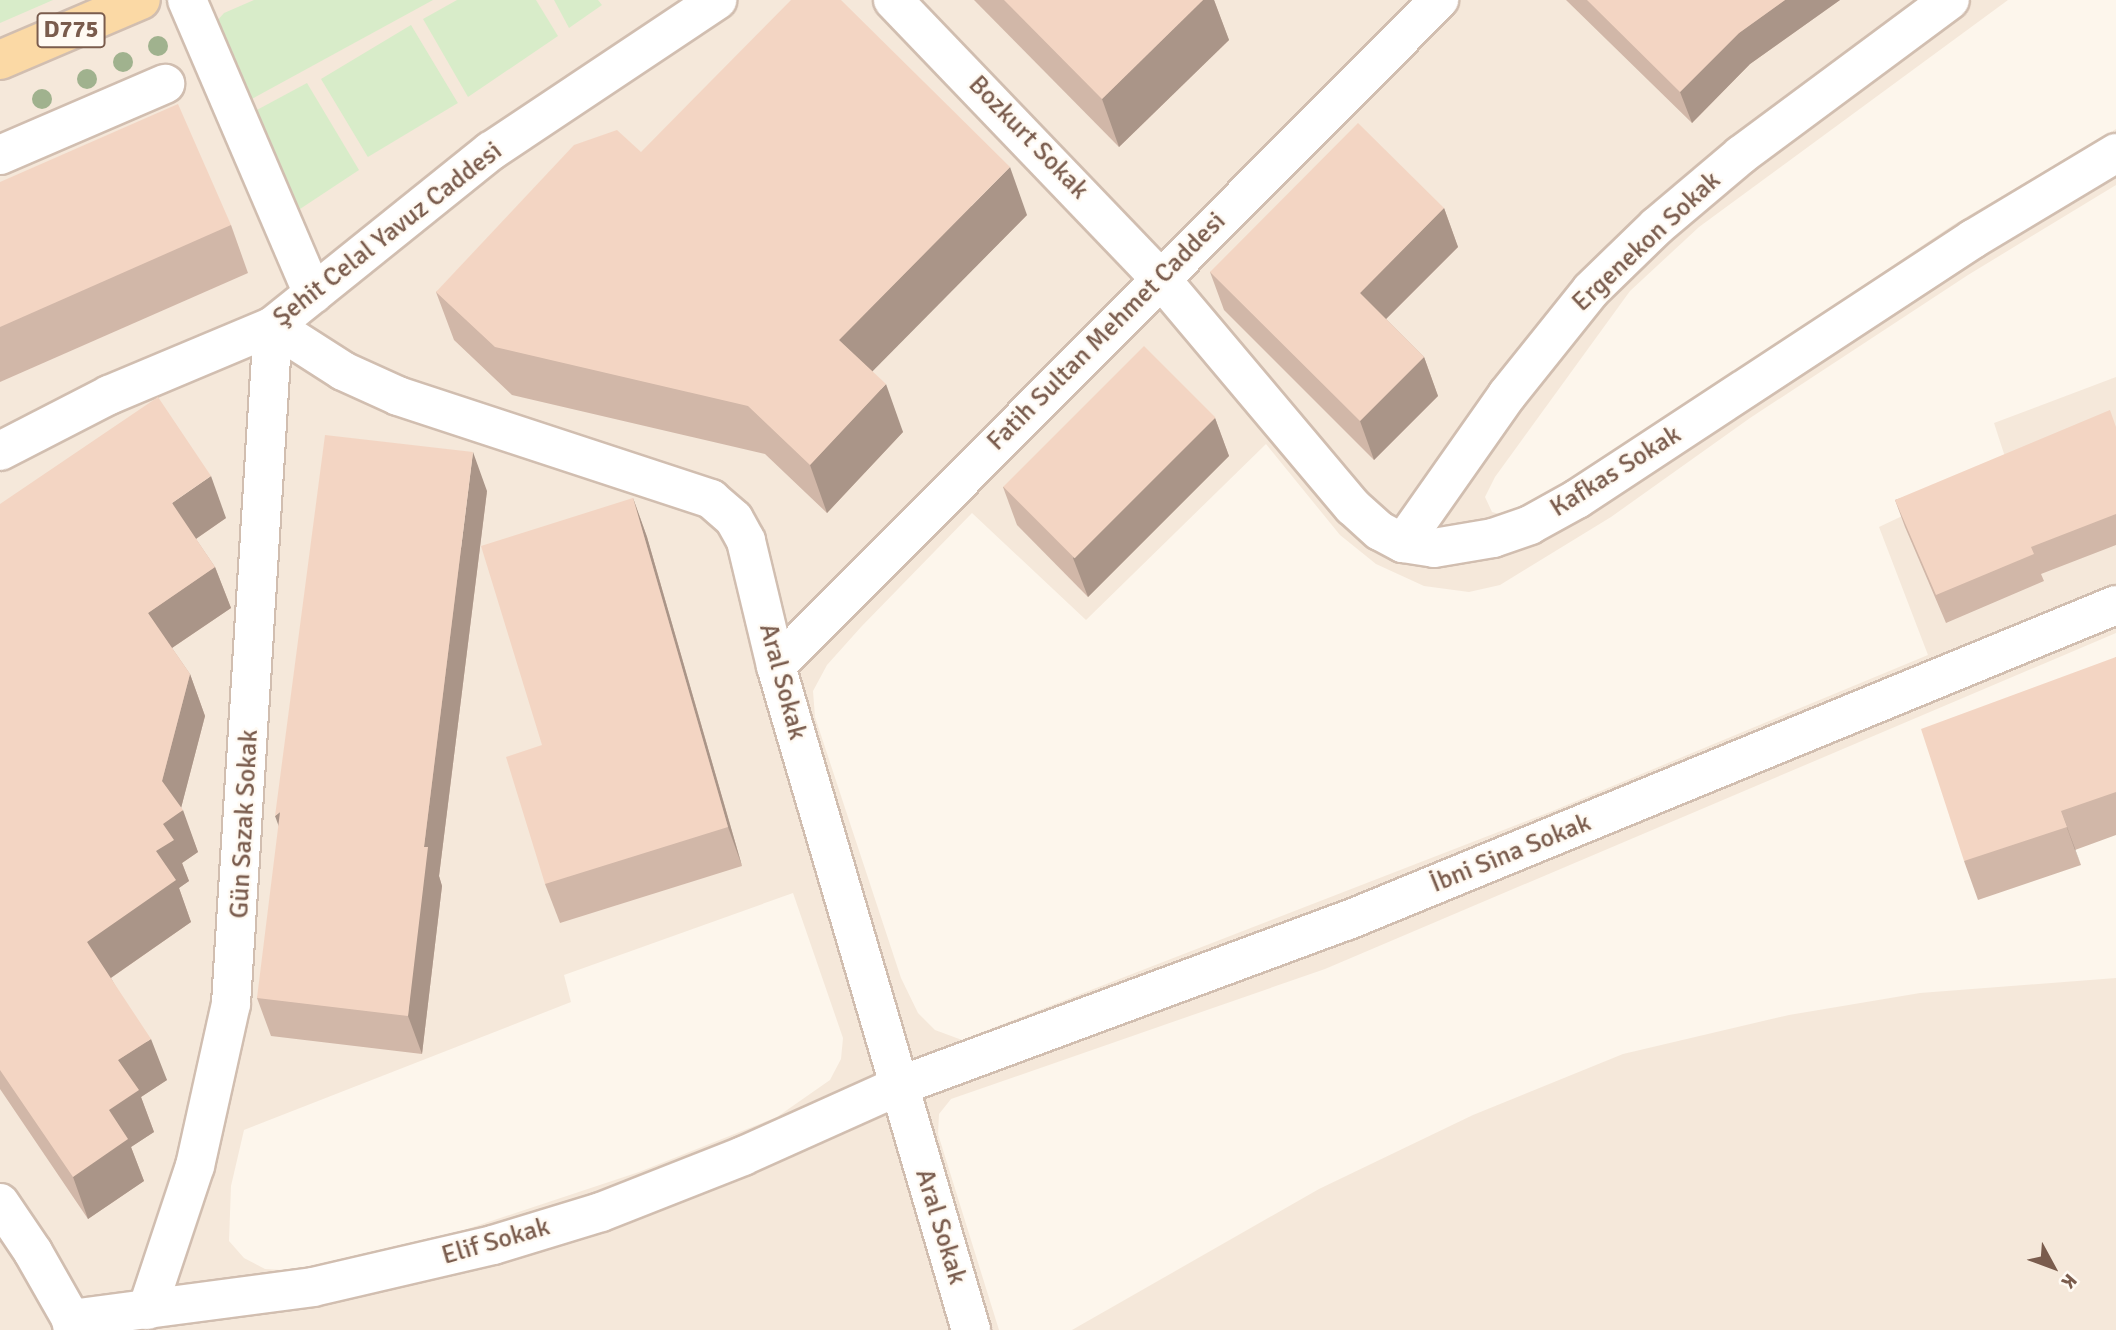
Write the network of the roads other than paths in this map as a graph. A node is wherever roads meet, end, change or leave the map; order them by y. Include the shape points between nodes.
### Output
1 (141, 0) edge
2 (187, 0) edge
3 (717, 0) edge
4 (894, 0) edge
5 (1439, 0) edge
6 (1950, 0) edge
7 (0, 60) edge
8 (165, 84) dead end
9 (2116, 153) edge
10 (0, 155) edge
11 (1160, 278) junction
12 (313, 294) junction
13 (273, 326) junction
14 (0, 451) edge
15 (1403, 543) junction
16 (2116, 605) edge
17 (776, 666) junction
18 (898, 1086) junction
19 (0, 1203) edge
20 (147, 1310) junction
21 (72, 1324) edge
22 (971, 1330) edge

1 - 7 main road, D775
2 - 12 street
3 - 12 street, Şehit Celal Yavuz Caddesi via 491,151
4 - 11 street, Bozkurt Sokak
5 - 11 street, Fatih Sultan Mehmet Caddesi
6 - 15 street, Ergenekon Sokak via 1741,155 1601,281 1538,355
8 - 10 street
9 - 15 street, Kafkas Sokak via 1973,239 1530,525 1461,545 1434,548
11 - 15 street, Kafkas Sokak via 1353,507 1380,531
11 - 17 street, Fatih Sultan Mehmet Caddesi
12 - 13 street, Şehit Celal Yavuz Caddesi
13 - 14 street, Şehit Celal Yavuz Caddesi via 109,395
13 - 17 street, Aral Sokak via 343,371 398,396 711,499 734,519 746,541
13 - 20 street, Gün Sazak Sokak via 231,1004 195,1166
16 - 18 street, İbni Sina Sokak via 1346,921
17 - 18 street, Aral Sokak
18 - 20 street, Elif Sokak via 614,1207 493,1245 313,1287
18 - 22 street, Aral Sokak
19 - 21 street
20 - 21 street, Elif Sokak

